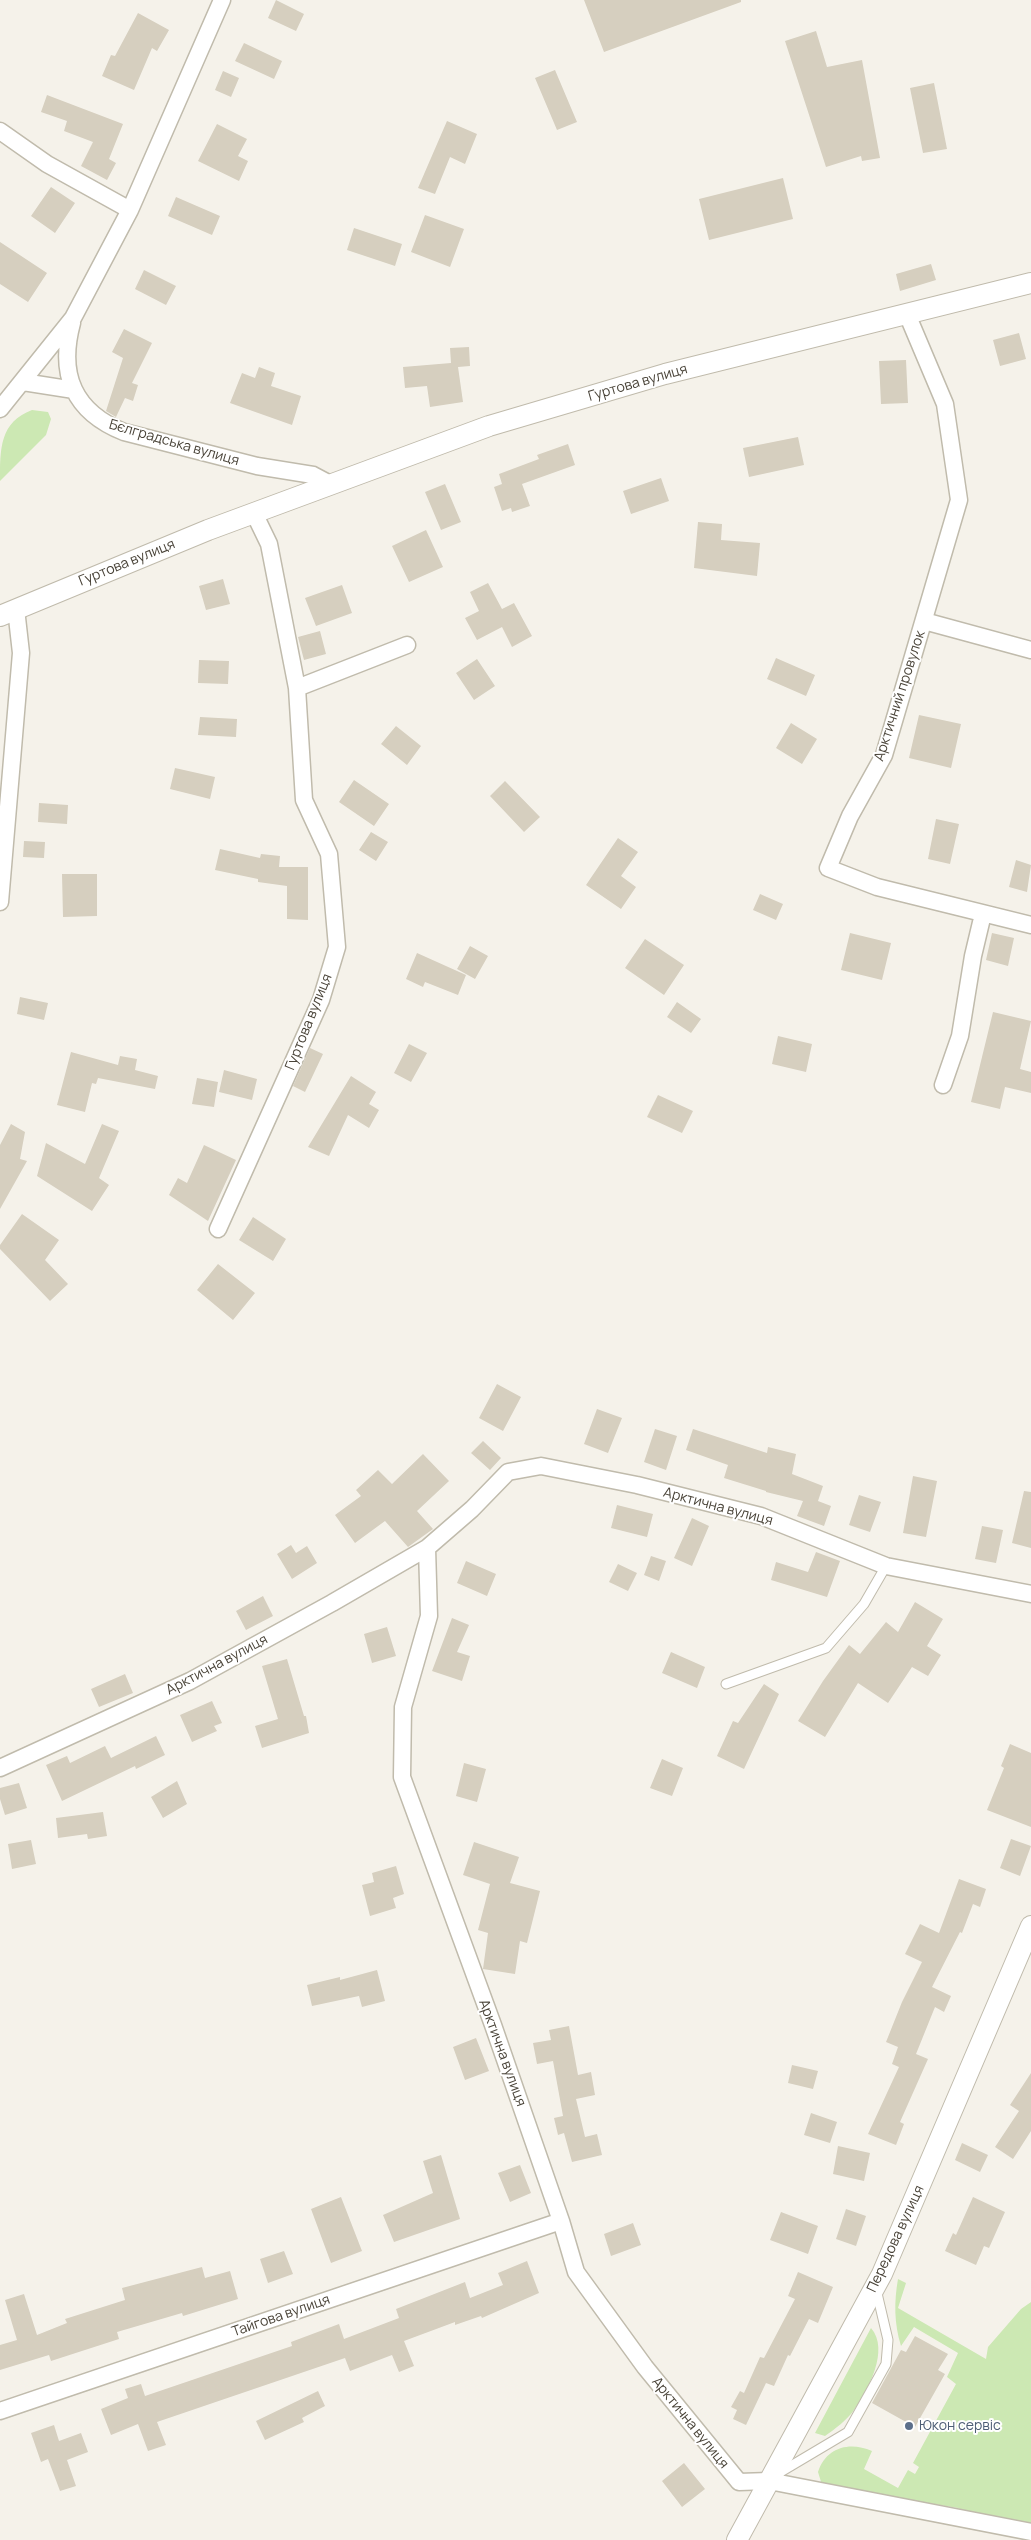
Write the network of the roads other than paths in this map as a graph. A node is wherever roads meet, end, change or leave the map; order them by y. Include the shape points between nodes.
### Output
1 (222, 0) edge
2 (0, 131) edge
3 (130, 210) junction
4 (1031, 282) edge
5 (907, 314) junction
6 (73, 318) junction
7 (23, 382) junction
8 (74, 390) junction
9 (0, 409) edge
10 (330, 484) junction
11 (254, 513) junction
12 (8, 612) edge
13 (924, 621) junction
14 (407, 645) dead end
15 (1031, 650) edge
16 (297, 688) junction
17 (0, 902) edge
18 (983, 914) junction
19 (1031, 925) edge
20 (943, 1085) dead end
21 (218, 1229) dead end
22 (426, 1548) junction
23 (886, 1566) junction
24 (1031, 1594) edge
25 (726, 1684) dead end
26 (0, 1768) edge
27 (1031, 1926) edge
28 (562, 2221) junction
29 (876, 2286) junction
30 (0, 2411) edge
31 (769, 2480) junction
32 (1031, 2532) edge
33 (737, 2540) edge

1 - 3 street, Бєлградська вулиця
2 - 3 street via 47,164
3 - 6 street, Бєлградська вулиця
4 - 5 street, Гуртова вулиця
5 - 10 street, Гуртова вулиця via 665,374 489,426
5 - 13 street, Арктичний провулок via 945,404 959,500
6 - 7 street, Бєлградська вулиця
6 - 8 street, Бєлградська вулиця via 67,342 67,367
7 - 8 street
7 - 9 street, Бєлградська вулиця
8 - 10 street, Бєлградська вулиця via 86,409 124,432 257,466 313,475
10 - 11 street, Гуртова вулиця
11 - 12 street, Гуртова вулиця
11 - 16 street, Гуртова вулиця via 268,544
12 - 17 street via 21,653
13 - 15 street, Арктичний провулок
13 - 18 street, Арктичний провулок via 884,755 850,816 828,868 877,887
14 - 16 street
16 - 21 street, Гуртова вулиця via 304,800 329,854 337,947 321,1000
18 - 19 street, Арктичний провулок
18 - 20 street via 960,1036
22 - 23 street, Арктична вулиця via 472,1509 508,1472 541,1466 637,1485 761,1516
22 - 26 street, Арктична вулиця via 190,1681
22 - 28 street, Арктична вулиця via 429,1616 403,1707 402,1776
23 - 24 street, Арктична вулиця
23 - 25 lane via 864,1604 826,1648
27 - 29 street, Передова вулиця
28 - 30 street, Тайгова вулиця
28 - 31 street, Арктична вулиця via 576,2272 645,2367 739,2482
29 - 31 street, Передова вулиця
29 - 31 lane via 888,2340 886,2364 863,2408 848,2432
31 - 32 street
31 - 33 street, Передова вулиця

